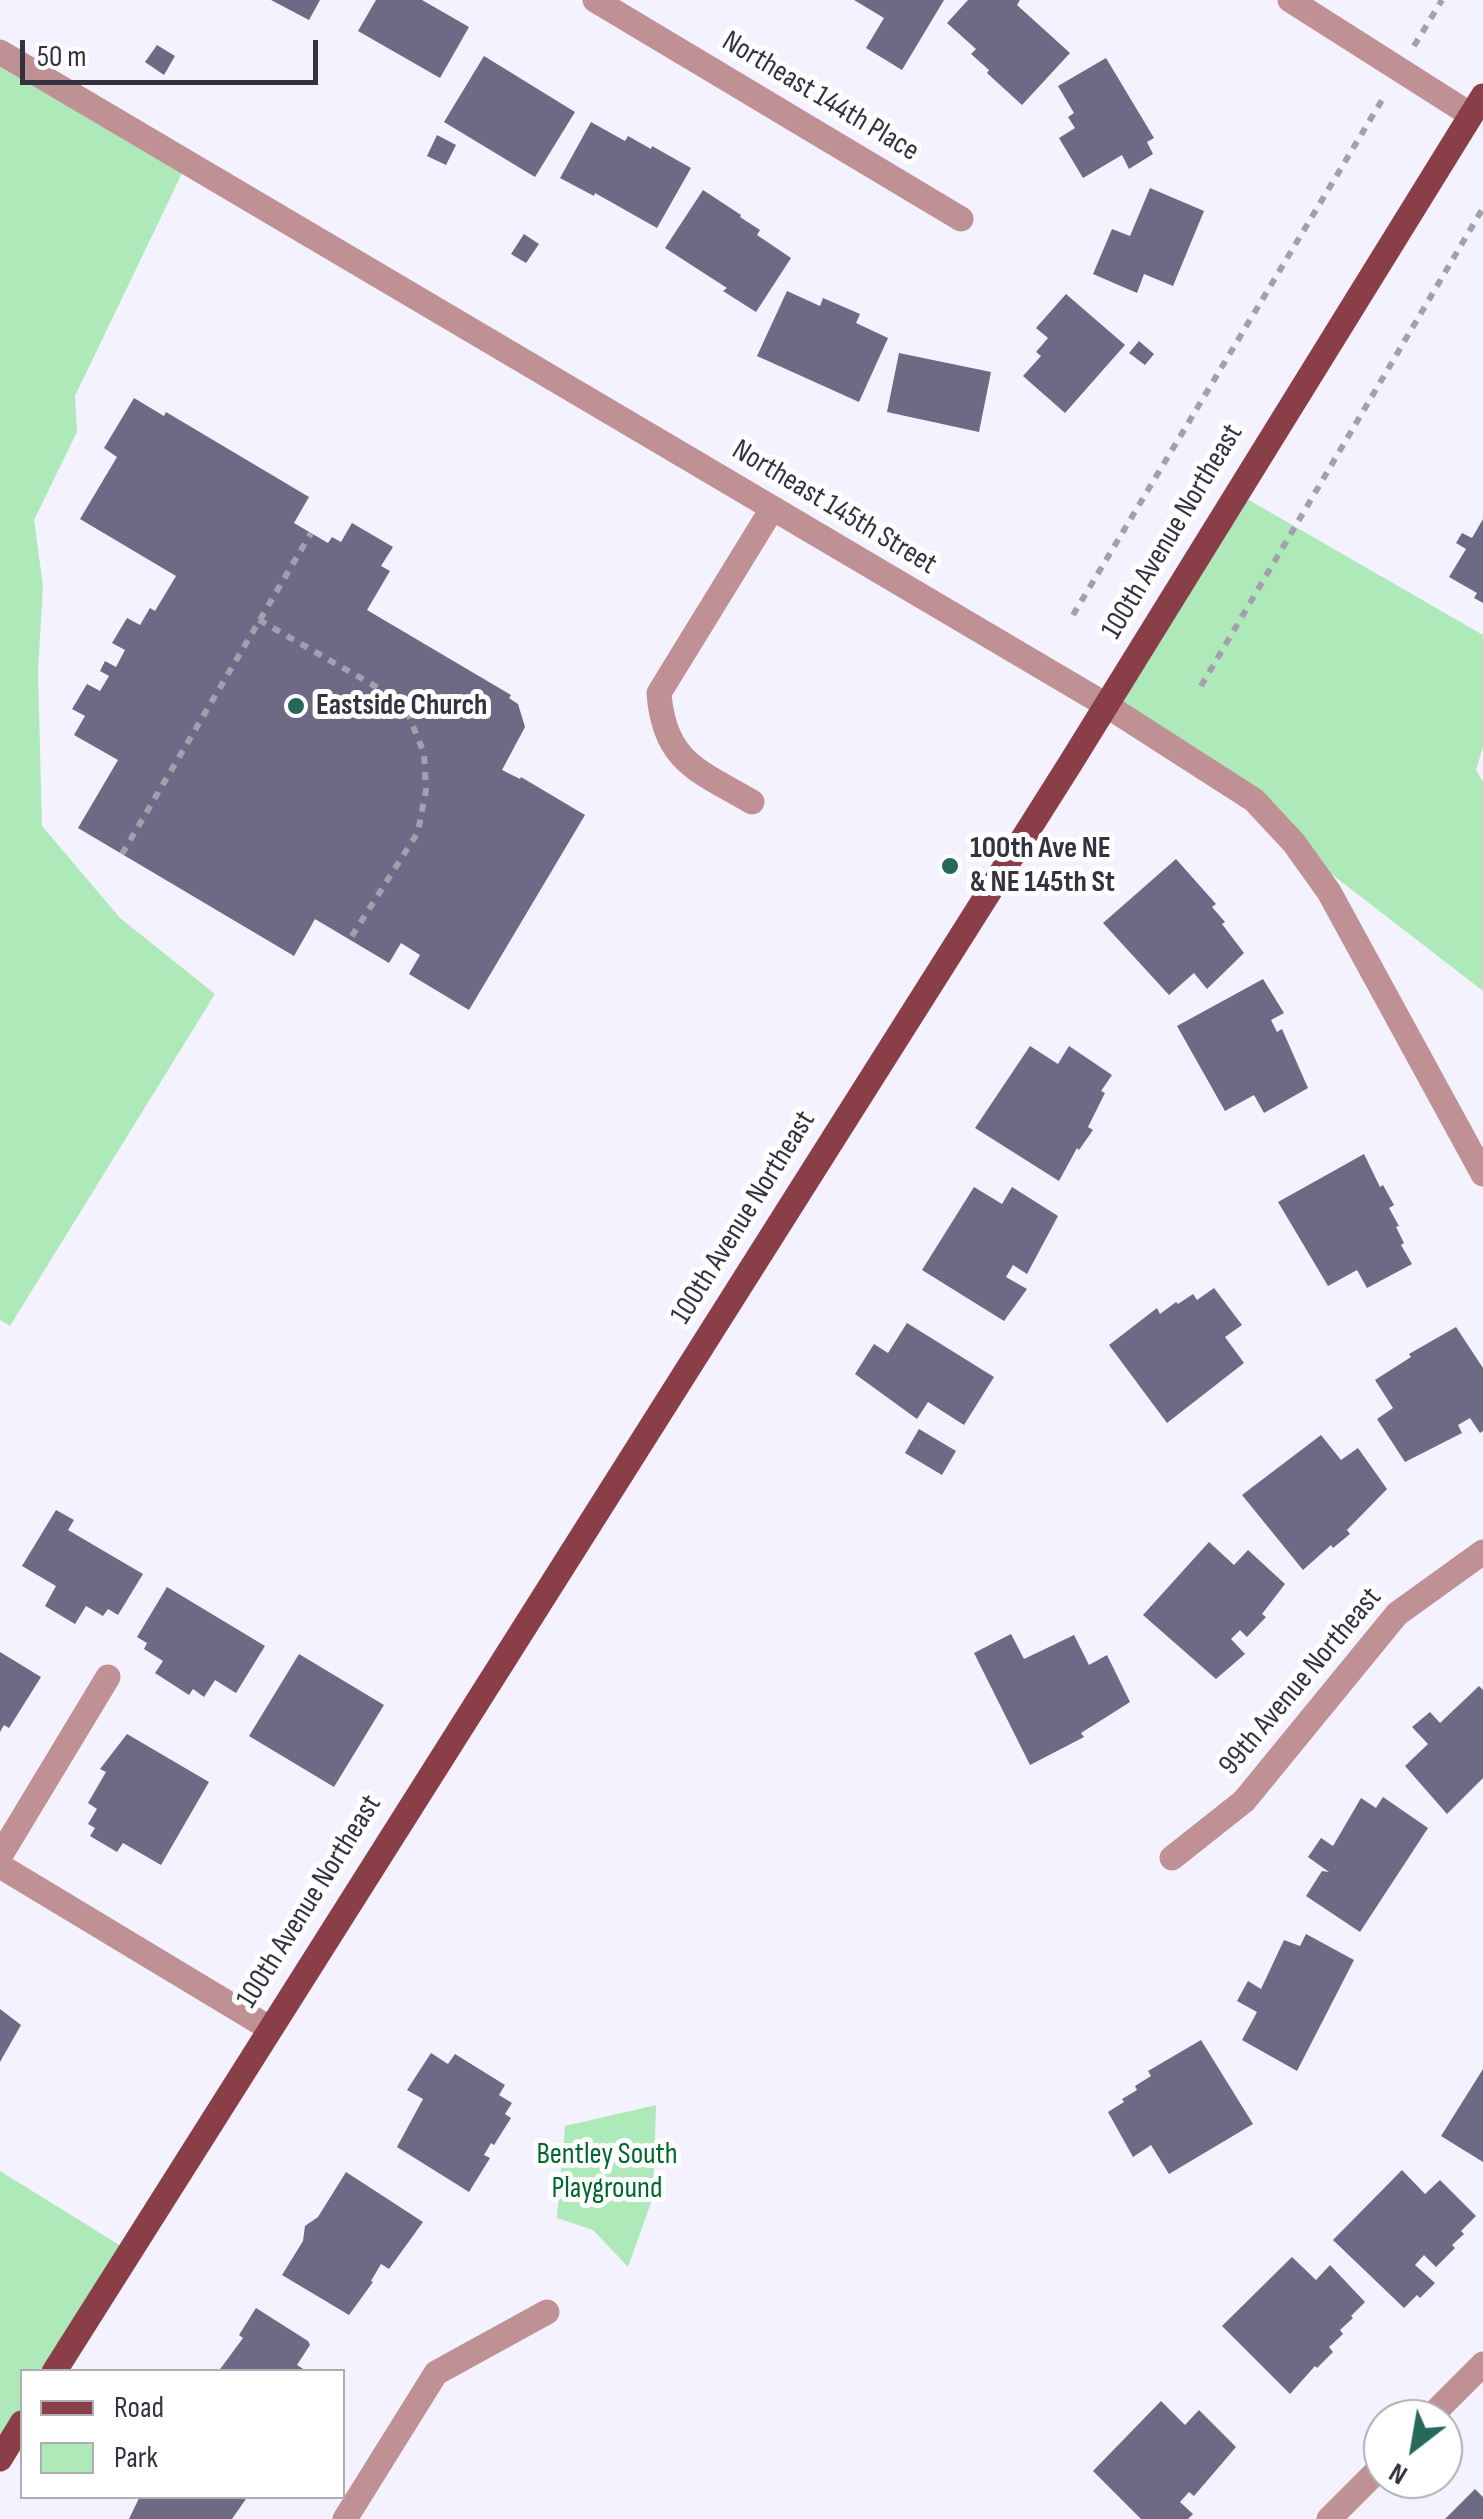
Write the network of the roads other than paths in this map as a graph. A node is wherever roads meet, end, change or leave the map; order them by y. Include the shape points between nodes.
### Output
1 (595, 0) edge
2 (1290, 0) edge
3 (0, 52) edge
4 (1477, 105) edge
5 (961, 219) dead end
6 (772, 509) junction
7 (1106, 706) junction
8 (752, 802) dead end
9 (1483, 1174) edge
10 (1483, 1552) edge
11 (108, 1677) dead end
12 (0, 1856) edge
13 (1172, 1858) dead end
14 (0, 1866) edge
15 (269, 2028) junction
16 (547, 2312) dead end
17 (1483, 2364) edge
18 (56, 2369) edge
19 (1448, 2399) edge
20 (20, 2425) edge
21 (0, 2459) edge
22 (1363, 2485) edge
23 (345, 2519) edge
24 (1329, 2519) edge

1 - 5 street, Northeast 144th Place
2 - 4 street via 1400,70
3 - 6 street, Northeast 145th Street
4 - 7 main road, 100th Avenue Northeast
6 - 7 street, Northeast 145th Street
6 - 8 street via 660,692 661,718 684,762
7 - 9 street, Northeast 145th Street via 1254,800 1294,844 1329,892
7 - 15 main road, 100th Avenue Northeast
10 - 13 street, 99th Avenue Northeast via 1396,1614 1244,1801
11 - 12 street
14 - 15 street
15 - 18 main road, 100th Avenue Northeast
16 - 23 street via 436,2373
17 - 19 street
20 - 21 main road
22 - 24 street

